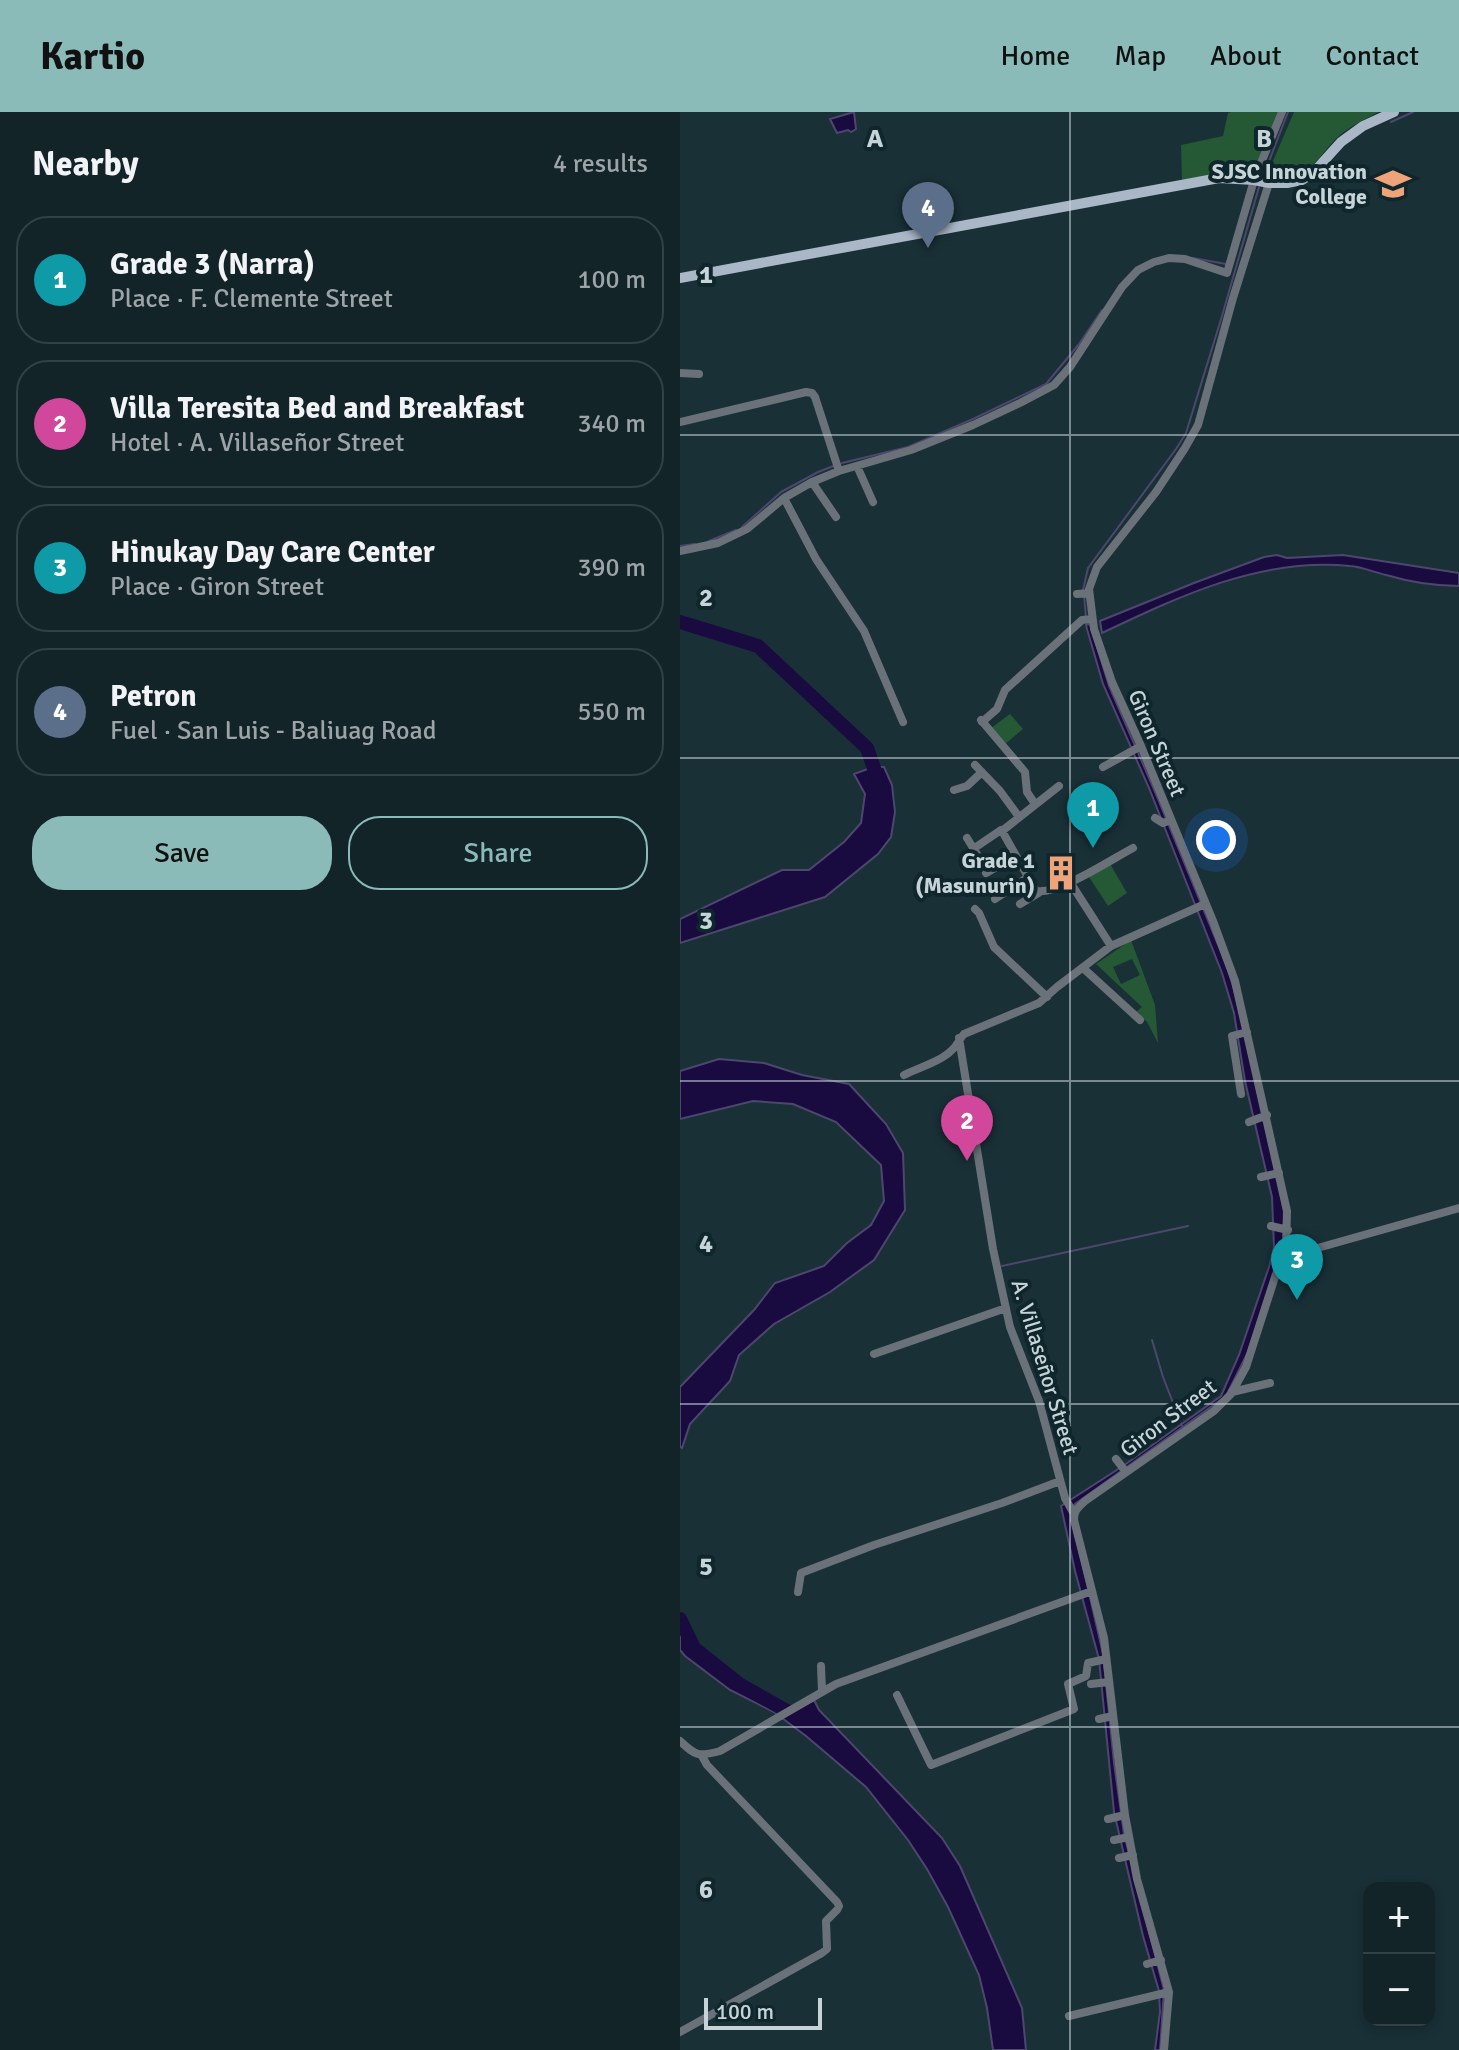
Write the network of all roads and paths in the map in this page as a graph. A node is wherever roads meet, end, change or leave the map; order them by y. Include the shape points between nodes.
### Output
1 (1282, 112) edge
2 (1394, 112) edge
3 (1254, 180) junction
4 (1269, 183) junction
5 (680, 278) edge
6 (680, 373) edge
7 (699, 374) dead end
8 (680, 422) edge
9 (857, 466) junction
10 (838, 469) junction
11 (812, 482) junction
12 (784, 498) junction
13 (873, 502) dead end
14 (836, 517) dead end
15 (680, 551) edge
16 (1089, 593) junction
17 (1077, 594) dead end
18 (1092, 619) junction
19 (903, 722) dead end
20 (1136, 748) junction
21 (975, 765) dead end
22 (1103, 767) dead end
23 (982, 772) junction
24 (1059, 786) dead end
25 (954, 790) dead end
26 (1035, 804) junction
27 (1019, 817) junction
28 (1001, 830) dead end
29 (967, 838) dead end
30 (1133, 848) dead end
31 (973, 849) junction
32 (1016, 856) junction
33 (1028, 877) junction
34 (1070, 882) junction
35 (1041, 892) junction
36 (995, 899) dead end
37 (1020, 904) dead end
38 (1201, 906) junction
39 (975, 909) dead end
40 (1111, 946) junction
41 (1083, 968) junction
42 (1047, 997) junction
43 (1140, 1020) dead end
44 (1243, 1033) junction
45 (959, 1038) junction
46 (904, 1075) dead end
47 (1241, 1094) dead end
48 (1459, 1208) edge
49 (1271, 1226) dead end
50 (1286, 1229) junction
51 (1283, 1255) junction
52 (1006, 1308) junction
53 (874, 1354) dead end
54 (1270, 1383) dead end
55 (1232, 1392) junction
56 (1060, 1481) junction
57 (1072, 1510) junction
58 (798, 1592) dead end
59 (1087, 1593) junction
60 (1103, 1660) junction
61 (821, 1666) dead end
62 (1107, 1682) junction
63 (1091, 1684) dead end
64 (822, 1691) junction
65 (897, 1695) dead end
66 (1111, 1716) junction
67 (1099, 1719) dead end
68 (680, 1741) edge
69 (702, 1756) junction
70 (1123, 1816) junction
71 (1108, 1819) dead end
72 (1127, 1838) junction
73 (1114, 1840) dead end
74 (1131, 1855) junction
75 (1119, 1858) dead end
76 (1136, 1879) junction
77 (1125, 1881) dead end
78 (1148, 1923) junction
79 (1137, 1927) dead end
80 (1159, 1961) junction
81 (1147, 1964) dead end
82 (1164, 1993) junction
83 (1069, 2016) dead end
84 (680, 2032) edge
85 (1164, 2050) edge

1 - 3 street
2 - 4 main road via 1341,142 1302,180
3 - 4 main road
3 - 5 main road via 1189,183
3 - 9 street via 1227,273 1169,258 1138,270 1054,385 973,425
4 - 16 street via 1198,425 1156,492 1097,567
6 - 7 street
8 - 10 street via 812,393
9 - 10 street
9 - 13 street
10 - 11 street
11 - 12 street
11 - 14 street
12 - 15 street via 747,529 718,543
12 - 19 street via 816,559 864,631
16 - 17 street
16 - 18 street, Giron Street
18 - 20 street, Giron Street
18 - 26 street via 1082,620 1005,690 997,709 981,720 1025,772 1027,792
20 - 22 street
20 - 38 street, Giron Street
21 - 23 street
23 - 25 street
23 - 27 street
24 - 26 street
26 - 27 street
27 - 32 street via 1002,831
28 - 31 street
29 - 31 street
30 - 34 street
31 - 32 street via 986,873
32 - 33 street
33 - 35 street
33 - 36 street
34 - 35 street
34 - 40 street
35 - 37 street
38 - 40 street
38 - 44 street, Giron Street via 1235,981
39 - 42 street via 994,947
40 - 41 street
41 - 42 street
41 - 43 street
42 - 45 street
44 - 47 street via 1232,1036
44 - 50 street, Giron Street via 1271,1175 1287,1211
45 - 46 street via 944,1057
45 - 52 street, A. Villaseñor Street
48 - 51 street
49 - 50 street
50 - 51 street, Giron Street
51 - 55 street, Giron Street via 1273,1272 1246,1367
52 - 53 street
52 - 56 street, A. Villaseñor Street
54 - 55 street
55 - 57 street, Giron Street via 1214,1411 1122,1467
56 - 57 street, A. Villaseñor Street
56 - 58 street via 801,1573
57 - 59 street
59 - 60 street via 1104,1638
59 - 64 street
60 - 62 street
60 - 65 street via 1088,1663 1086,1676 1068,1684 1074,1709 931,1765
61 - 64 street
62 - 63 street
62 - 66 street
64 - 69 street via 741,1740
66 - 67 street
66 - 70 street
68 - 69 street
69 - 84 street via 839,1906 826,1921 827,1949 822,1953
70 - 71 street
70 - 72 street
72 - 73 street
72 - 74 street
74 - 75 street
74 - 76 street
76 - 77 street
76 - 78 street
78 - 79 street
78 - 80 street
80 - 81 street
80 - 82 street
82 - 83 street
82 - 85 street

